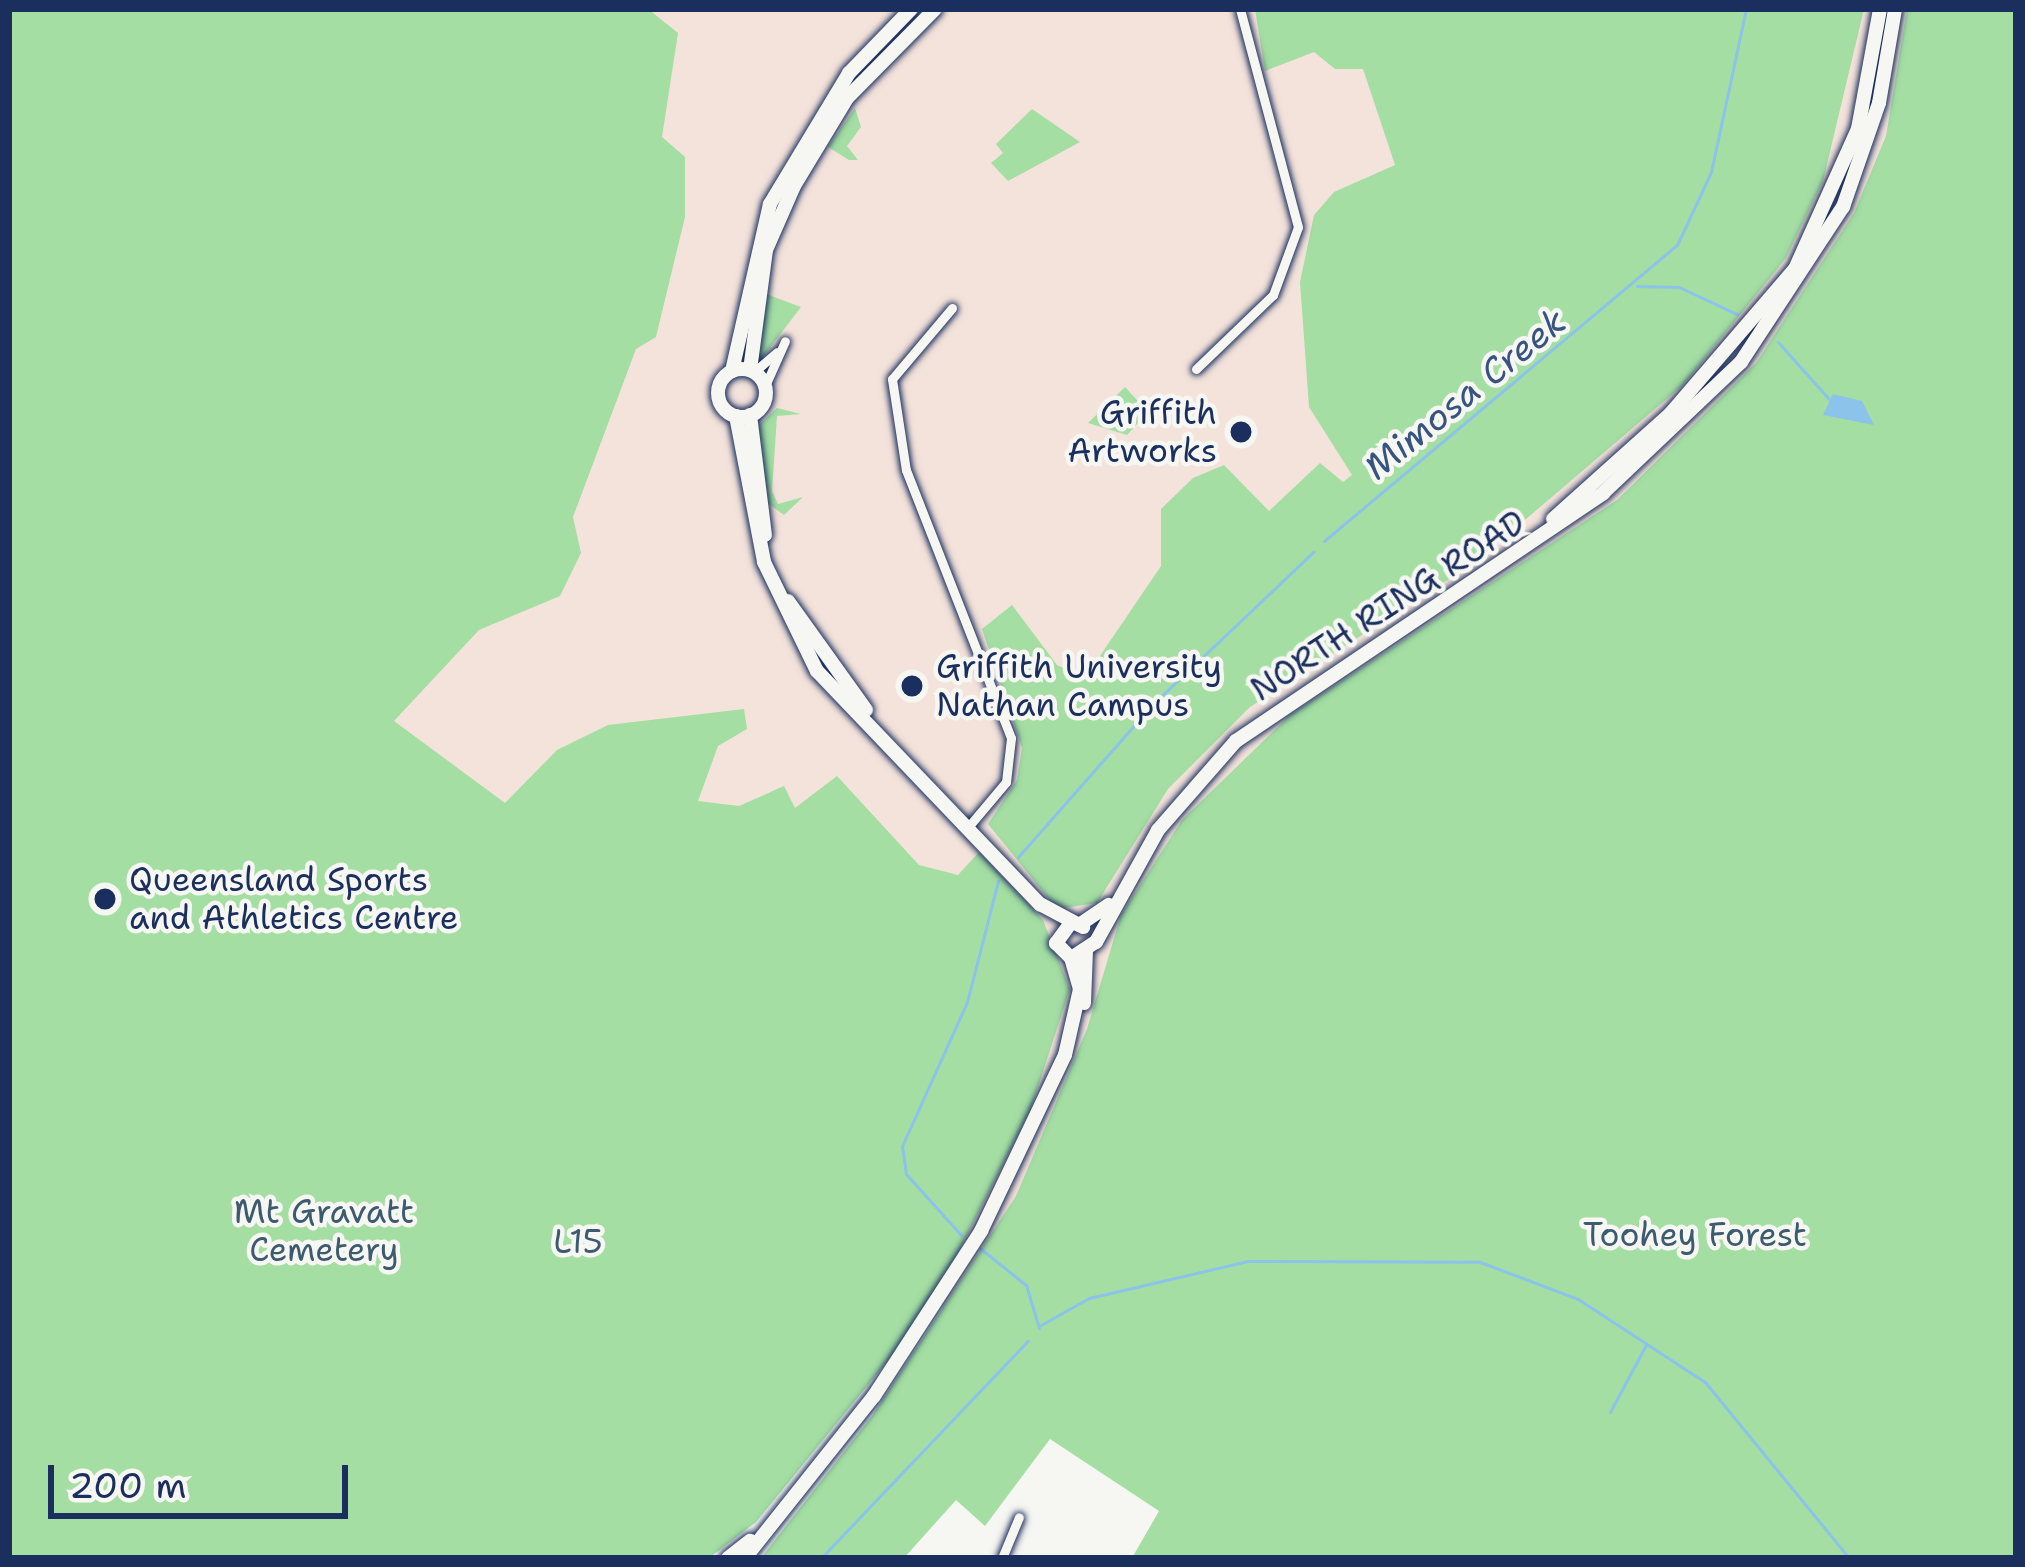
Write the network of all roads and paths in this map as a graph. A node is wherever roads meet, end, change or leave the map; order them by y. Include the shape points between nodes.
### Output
1 (911, 9) edge
2 (934, 9) edge
3 (1240, 9) edge
4 (1880, 9) edge
5 (1895, 9) edge
6 (1865, 131) junction
7 (952, 308) dead end
8 (1196, 369) dead end
9 (732, 371) junction
10 (753, 371) junction
11 (765, 386) junction
12 (1704, 391) junction
13 (743, 416) junction
14 (969, 826) junction
15 (1040, 904) junction
16 (1075, 925) junction
17 (1057, 937) junction
18 (1082, 952) junction
19 (1019, 1517) dead end
20 (777, 1519) junction
21 (728, 1558) edge
22 (745, 1558) edge
23 (1002, 1558) edge

1 - 9 street via 849,73 770,204
2 - 10 street via 847,98 794,186 766,250
3 - 8 street via 1298,226 1285,279
4 - 6 street
5 - 6 street
6 - 12 street via 1801,284
7 - 14 street via 892,380 907,470 1011,738 1006,782
9 - 10 street
9 - 13 street via 718,395
10 - 11 street
10 - 11 street via 785,340
11 - 13 street
12 - 16 street, NORTH RING ROAD via 1547,524 1235,735 1164,811 1102,916
12 - 18 street, NORTH RING ROAD via 1567,519 1236,741 1158,830
13 - 14 street via 758,502 790,606 839,682
13 - 14 street via 746,501 797,637 830,688
14 - 15 street
15 - 16 street
15 - 17 street
16 - 17 street, NORTH RING ROAD
16 - 18 street
17 - 18 street
18 - 20 street via 1087,994 1066,1052 941,1300
19 - 23 street
20 - 21 street
20 - 22 street

